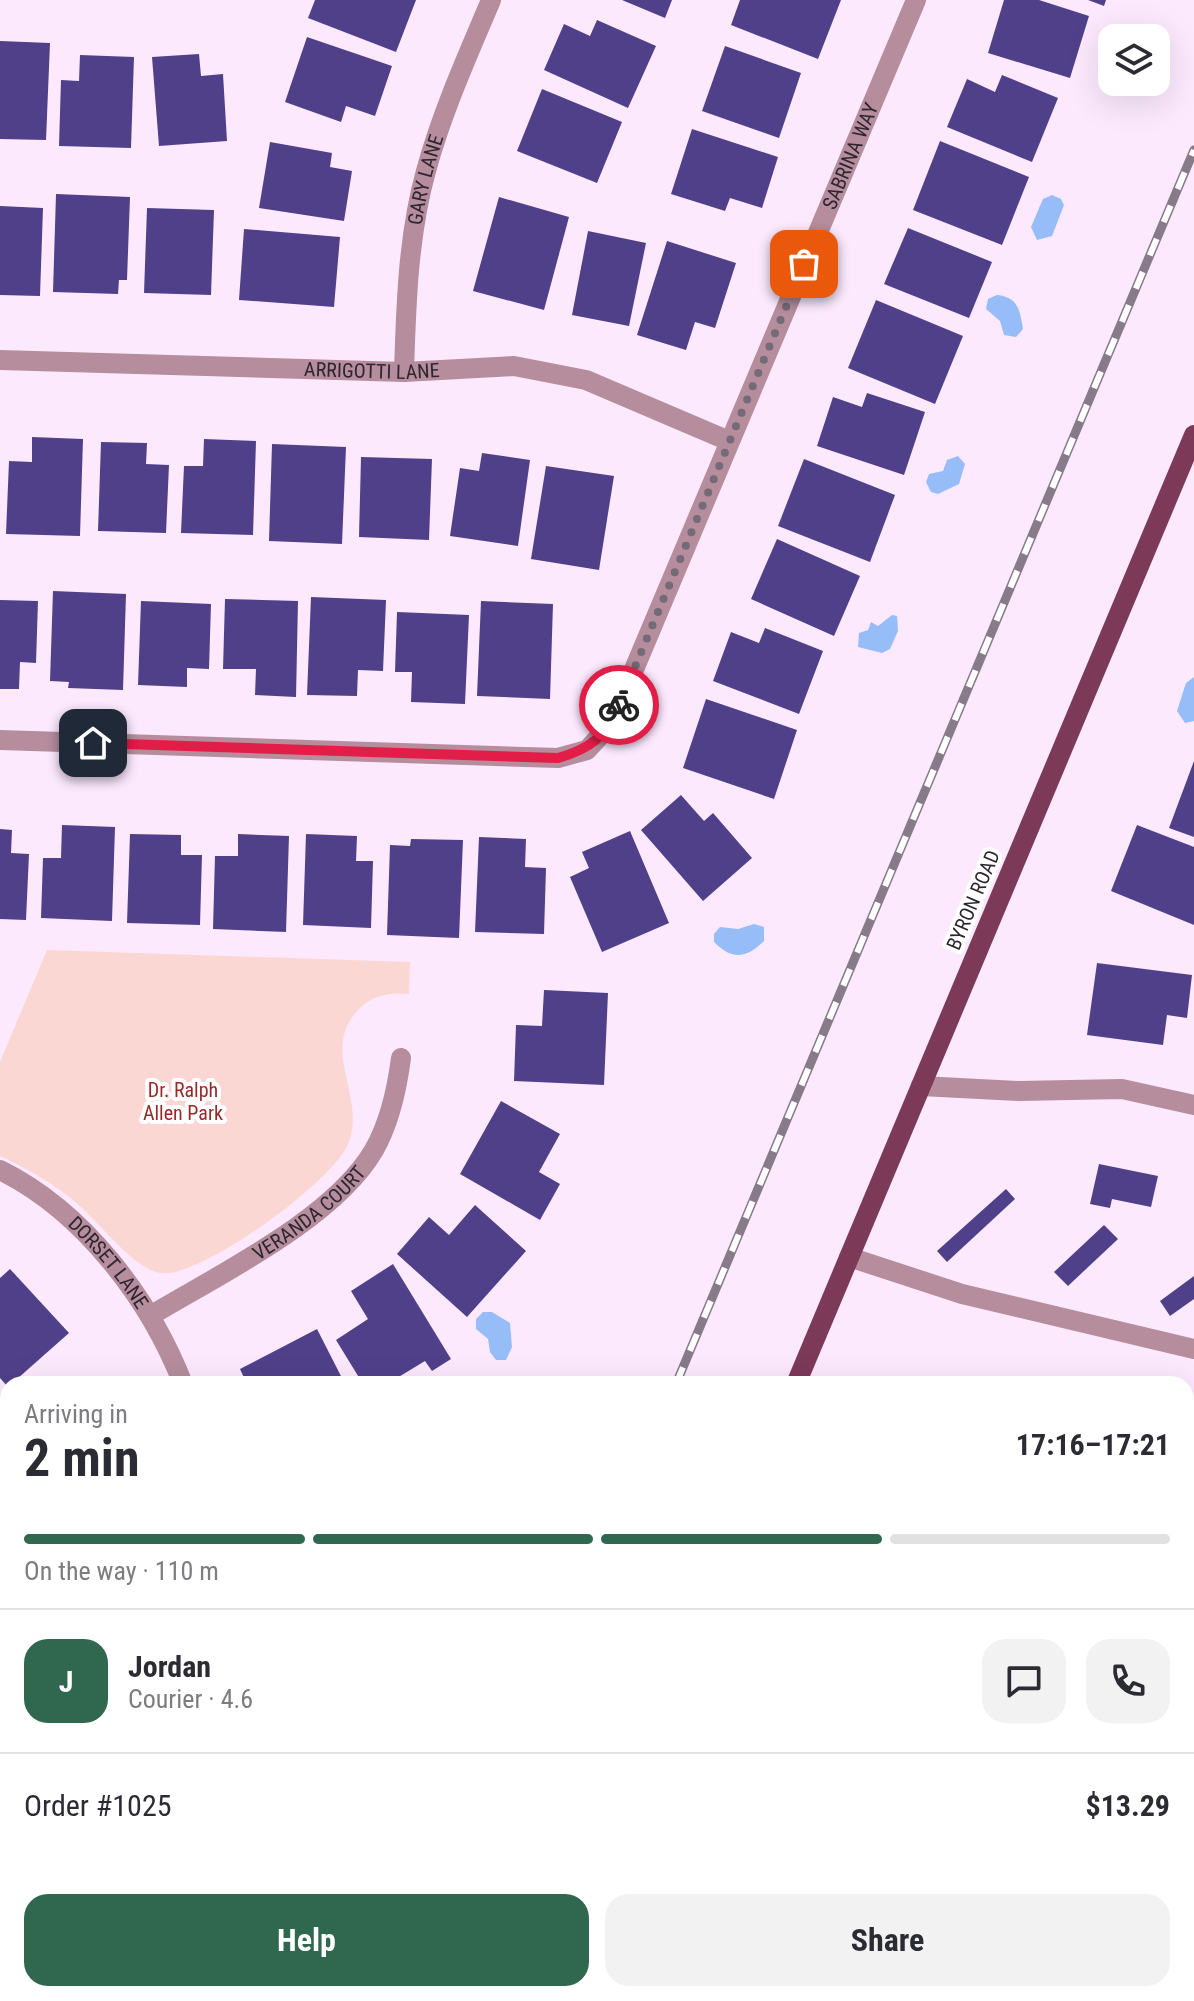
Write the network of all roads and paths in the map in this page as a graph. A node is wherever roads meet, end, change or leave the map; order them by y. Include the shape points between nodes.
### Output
1 (491, 0) edge
2 (916, 0) edge
3 (0, 360) edge
4 (404, 372) junction
5 (1194, 435) edge
6 (729, 441) junction
7 (0, 740) edge
8 (401, 1058) dead end
9 (921, 1086) junction
10 (1194, 1105) edge
11 (0, 1170) edge
12 (849, 1257) junction
13 (150, 1316) junction
14 (1194, 1349) edge
15 (179, 1376) edge
16 (799, 1376) edge

1 - 4 street, GARY LANE via 444,113 425,175 412,252
2 - 6 street, SABRINA WAY
3 - 4 street, ARRIGOTTI LANE
4 - 6 street, ARRIGOTTI LANE via 514,366 586,380
5 - 9 main road, BYRON ROAD
6 - 7 street, SABRINA WAY via 611,724 587,750 558,758
8 - 13 street, VERANDA COURT via 397,1095 375,1150 357,1174 307,1220
9 - 10 street via 1122,1089
9 - 12 main road, BYRON ROAD
11 - 13 street, DORSET LANE via 25,1183 85,1231
12 - 14 street via 962,1294
12 - 16 main road, BYRON ROAD
13 - 15 street, DORSET LANE

